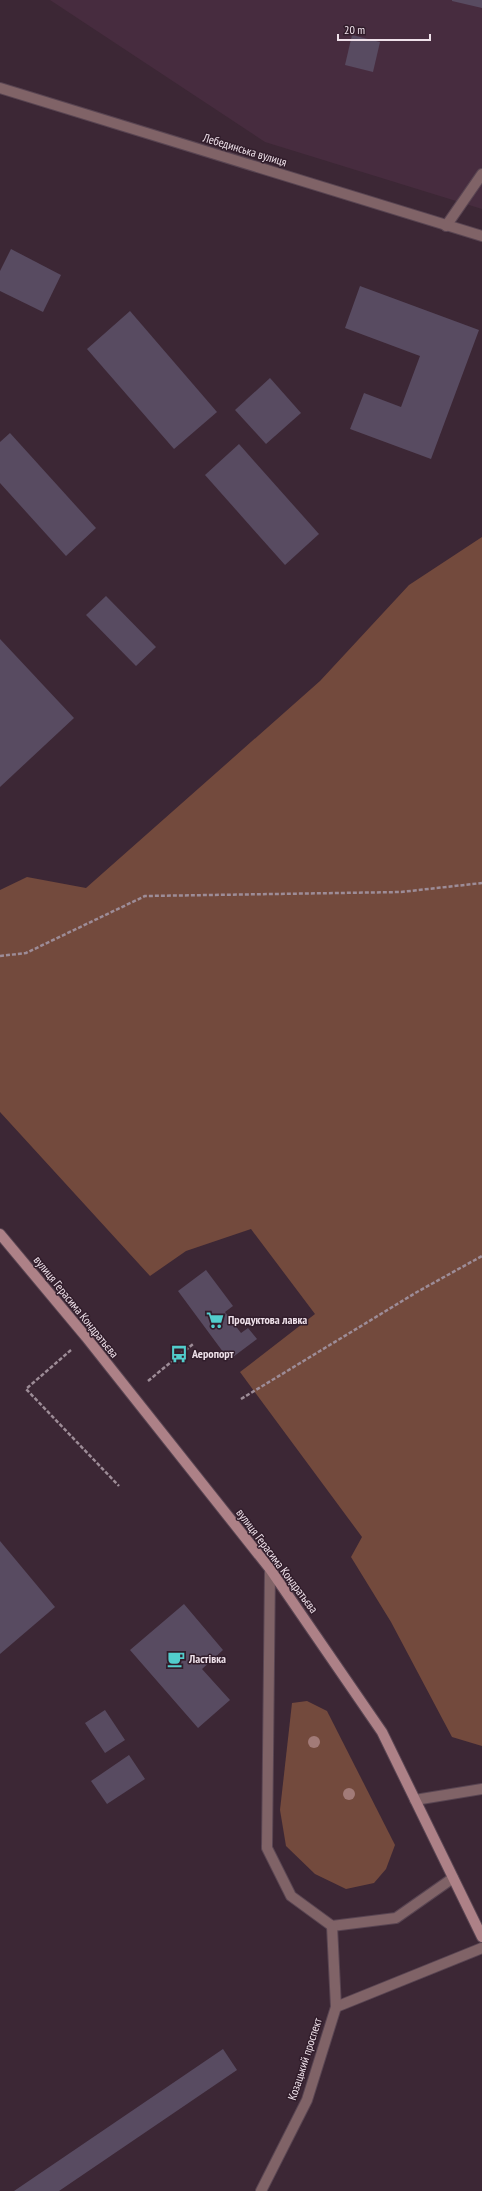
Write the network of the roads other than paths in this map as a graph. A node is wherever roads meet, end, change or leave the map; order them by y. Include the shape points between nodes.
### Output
1 (0, 88) edge
2 (482, 174) edge
3 (446, 226) junction
4 (482, 236) edge
5 (0, 1234) edge
6 (270, 1569) junction
7 (482, 1789) edge
8 (415, 1800) junction
9 (454, 1878) junction
10 (332, 1926) junction
11 (482, 1938) edge
12 (482, 1948) edge
13 (336, 2007) junction
14 (261, 2191) edge

1 - 3 street, Лебединська вулиця
2 - 3 street
3 - 4 street, Лебединська вулиця
5 - 6 main road, вулиця Герасима Кондратьєва
6 - 8 main road, вулиця Герасима Кондратьєва via 382,1732
6 - 10 street via 267,1848 291,1896
7 - 8 street
8 - 9 main road, вулиця Герасима Кондратьєва
9 - 10 street via 396,1918
9 - 11 main road, вулиця Герасима Кондратьєва
10 - 13 street, Козацький проспект
12 - 13 street
13 - 14 street, Козацький проспект via 307,2100

